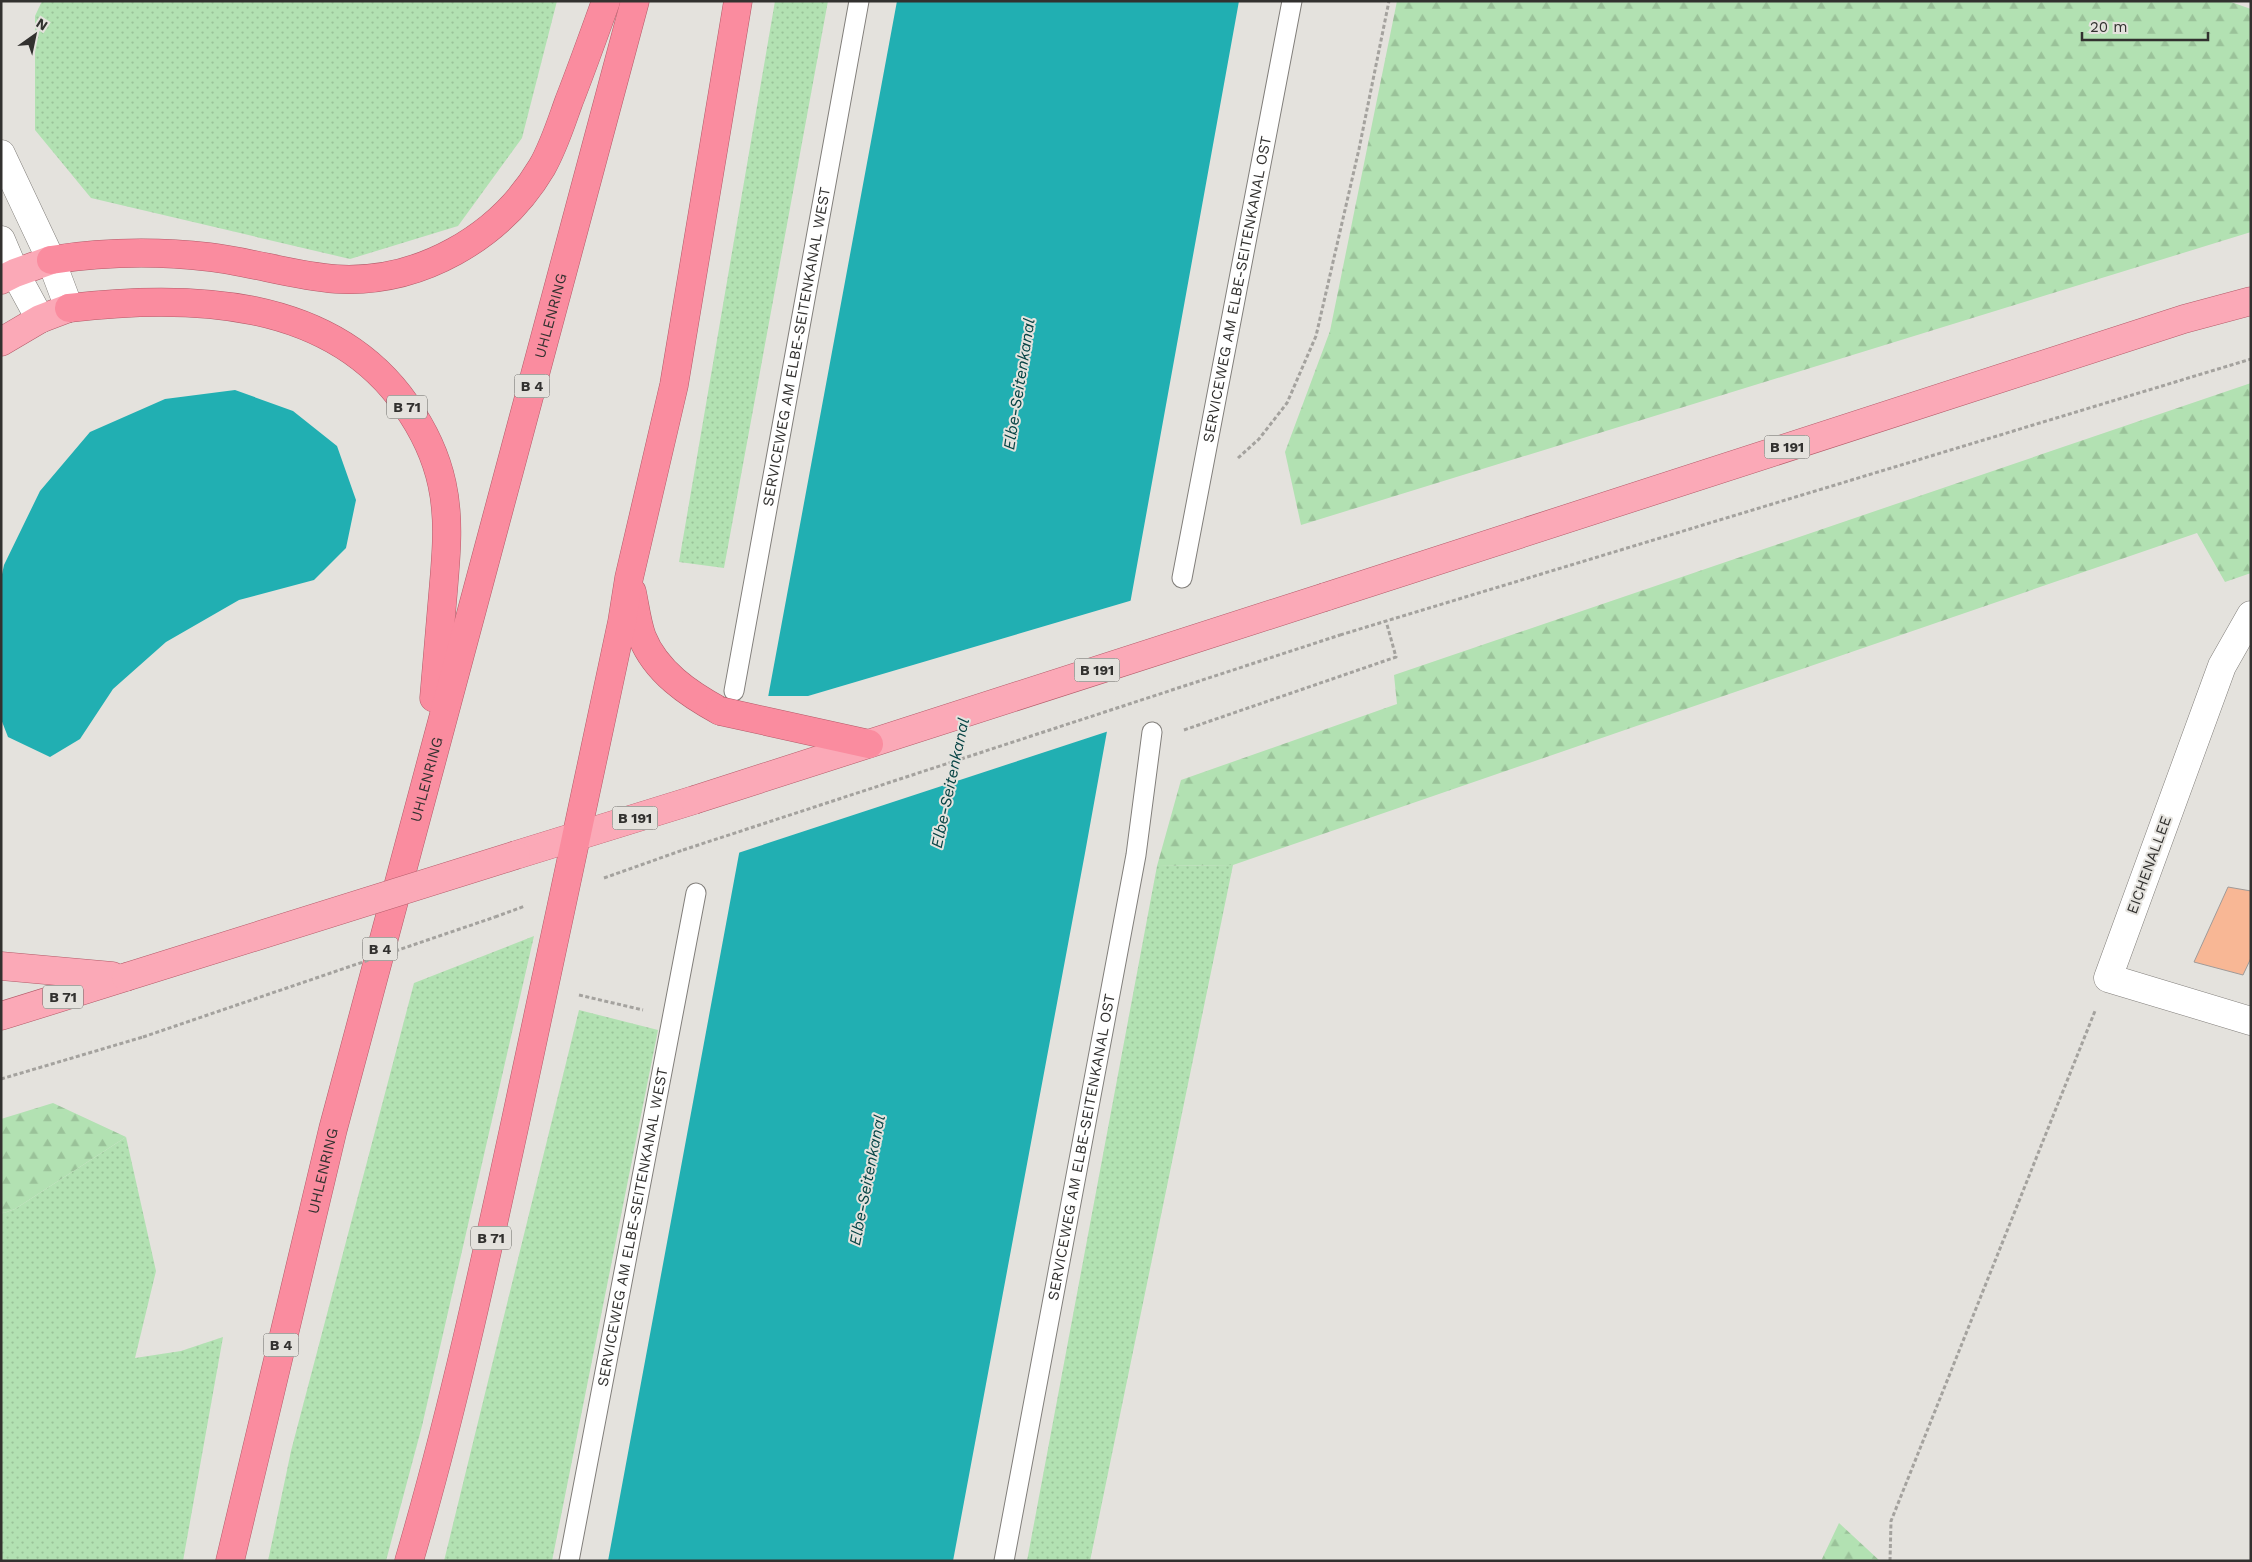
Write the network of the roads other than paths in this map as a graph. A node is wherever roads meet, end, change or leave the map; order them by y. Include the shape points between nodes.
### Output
1 (606, 1) edge
2 (635, 1) edge
3 (738, 1) edge
4 (859, 1) edge
5 (1292, 1) edge
6 (1, 154) edge
7 (1, 240) edge
8 (51, 260) junction
9 (8, 277) edge
10 (2251, 301) edge
11 (69, 308) junction
12 (40, 319) junction
13 (1, 342) edge
14 (629, 578) junction
15 (1182, 578) dead end
16 (2251, 614) edge
17 (727, 701) junction
18 (1151, 737) road end
19 (869, 744) junction
20 (428, 770) junction
21 (576, 837) junction
22 (696, 893) dead end
23 (1, 966) edge
24 (126, 978) junction
25 (1, 1016) edge
26 (2251, 1021) edge
27 (230, 1561) edge
28 (410, 1561) edge
29 (569, 1561) edge
30 (1004, 1561) edge

1 - 8 highway via 557,135 542,166 524,194 501,218 475,240 446,256 412,270 374,278 337,279 252,263 172,255 84,255
2 - 20 highway, UHLENRING / B 4
3 - 14 highway via 674,385
4 - 17 lane, SERVICEWEG AM ELBE-SEITENKANAL WEST
5 - 15 lane, SERVICEWEG AM ELBE-SEITENKANAL OST
6 - 8 street
7 - 9 street
8 - 9 main road
8 - 11 street
9 - 12 street
10 - 19 main road, B 191, bridge via 2166,325
11 - 12 main road, B 71
11 - 20 highway, B 71 via 119,302 170,301 280,316 344,344 372,365 396,391 432,451 442,484 447,519
12 - 13 main road, B 71
14 - 17 highway via 642,638 656,661 695,698
14 - 21 highway
16 - 26 street, EICHENALLEE via 2222,666 2108,978
17 - 19 highway, bridge
18 - 30 lane, SERVICEWEG AM ELBE-SEITENKANAL OST via 1136,855
19 - 21 main road, B 191, bridge
20 - 27 highway, UHLENRING / B 4 via 330,1138
21 - 24 main road, B 71, bridge
21 - 28 highway, B 71 via 475,1310
22 - 29 lane, SERVICEWEG AM ELBE-SEITENKANAL WEST
23 - 24 main road, B 71
24 - 25 main road, B 71

